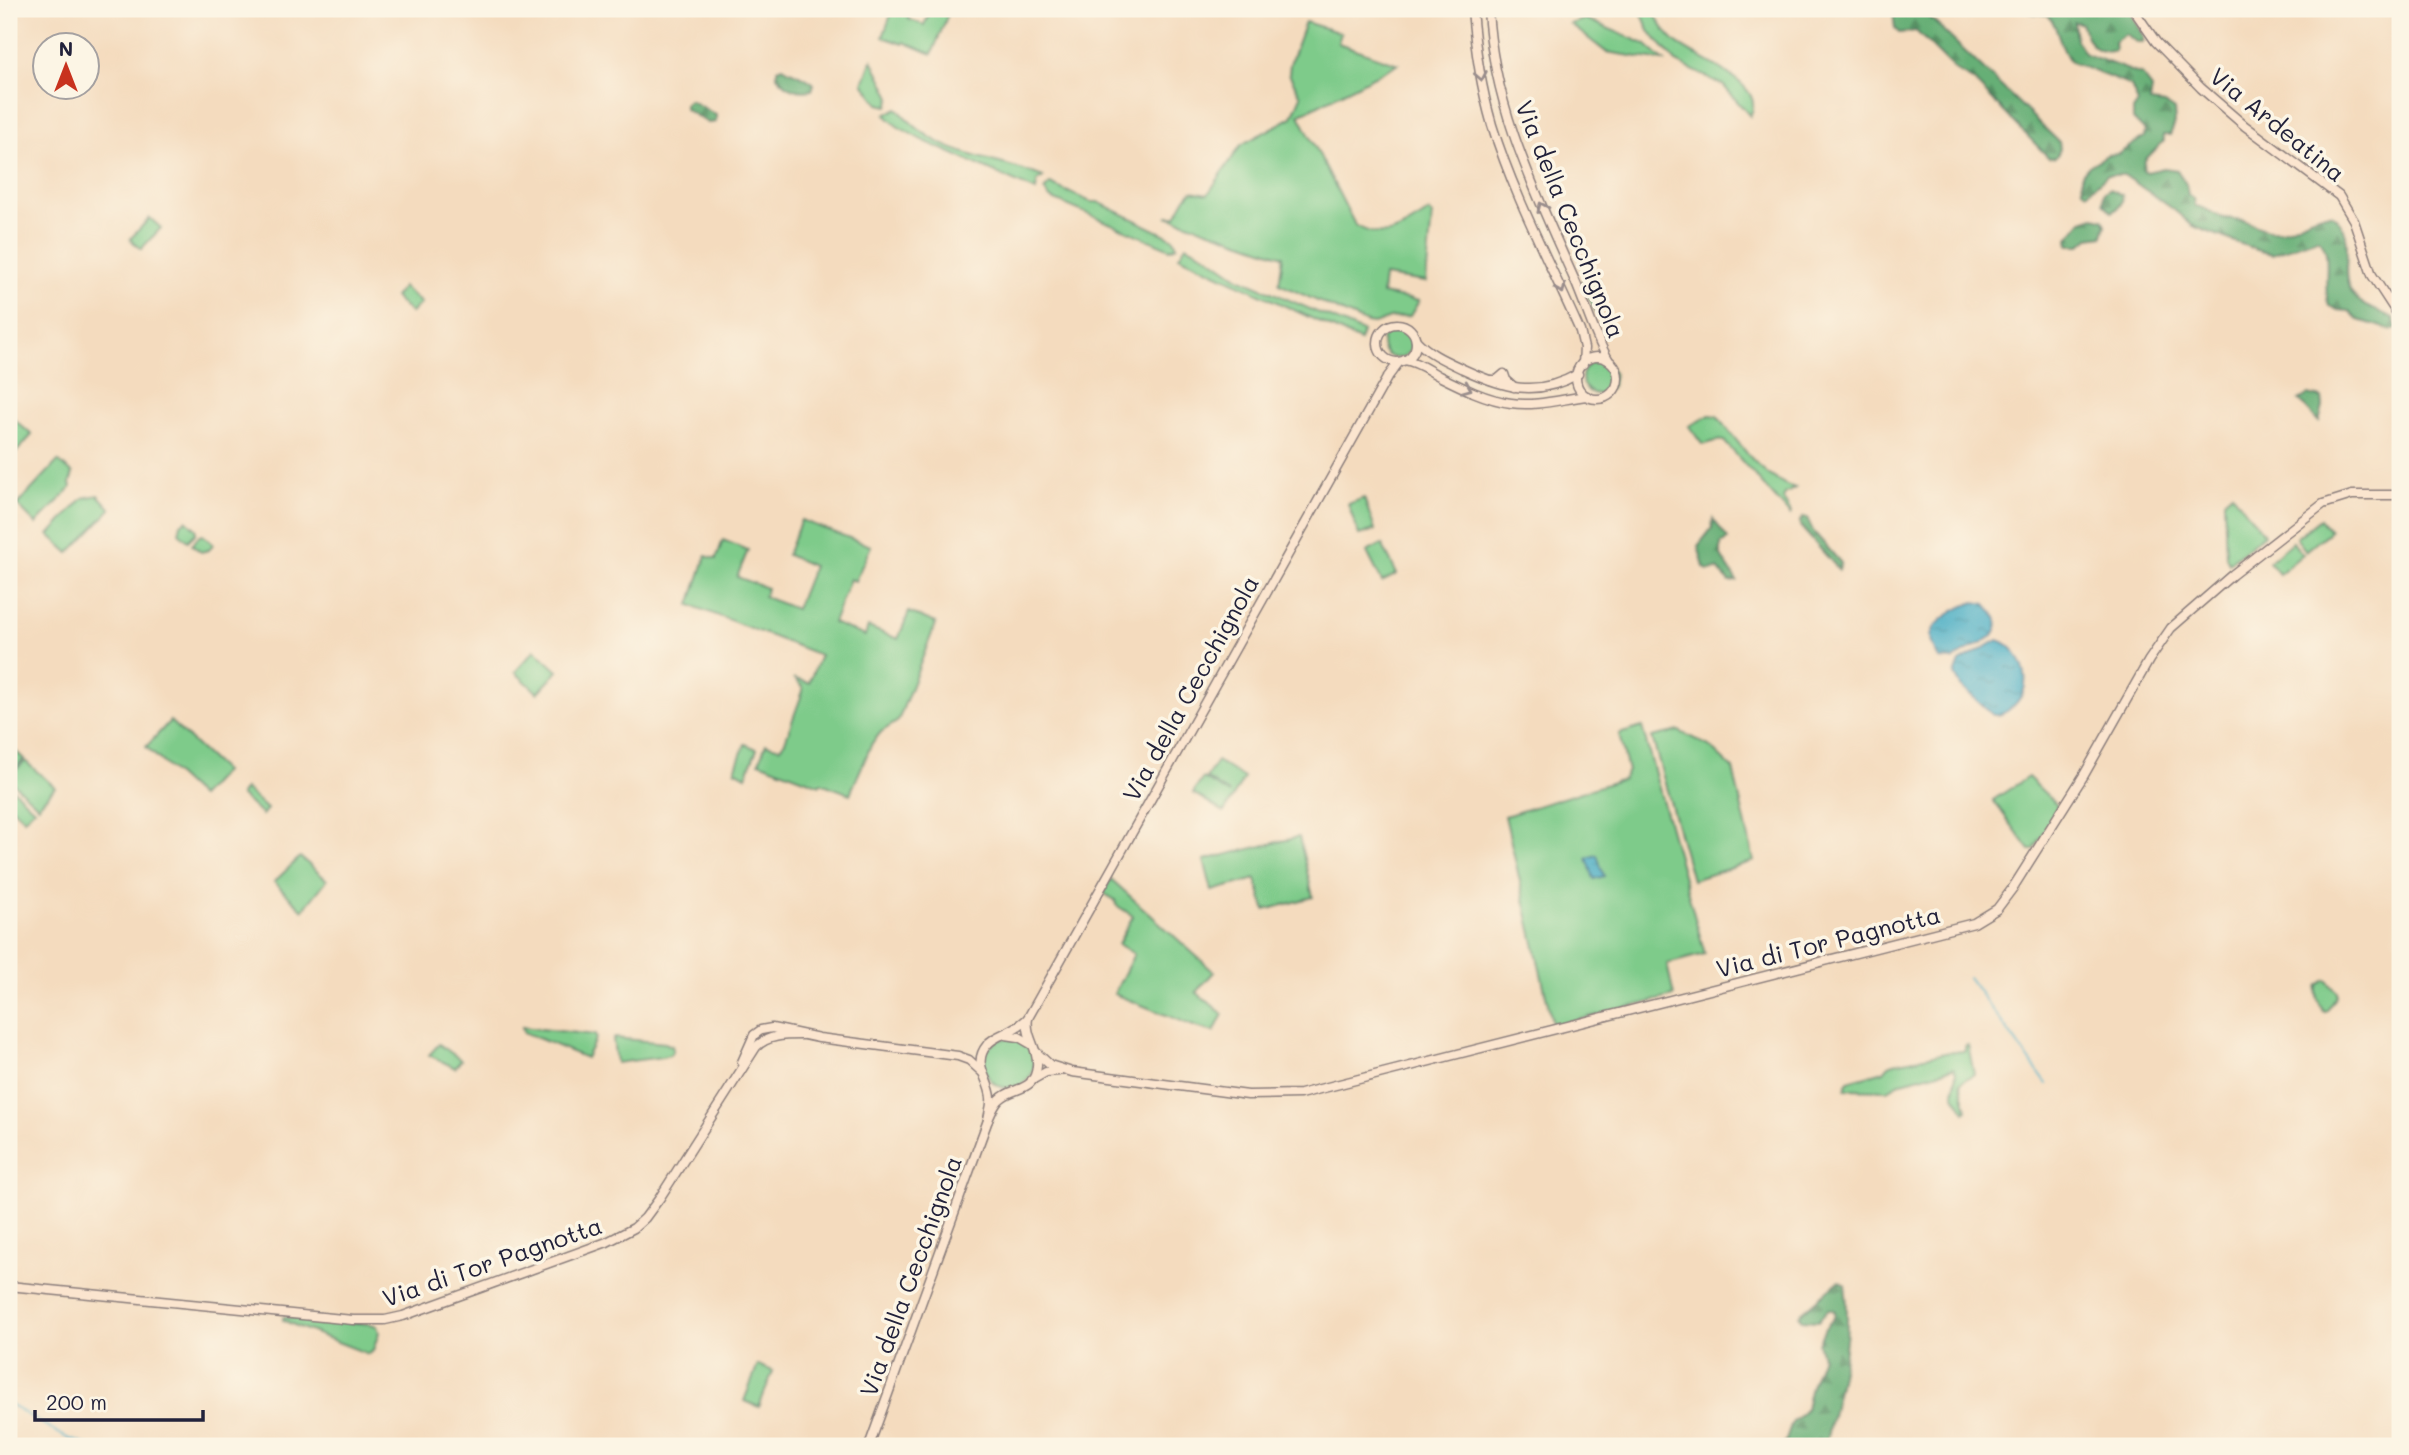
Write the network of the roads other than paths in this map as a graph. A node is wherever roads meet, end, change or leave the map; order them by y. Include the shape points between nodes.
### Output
1 (1472, 9) edge
2 (1488, 9) edge
3 (2133, 9) edge
4 (2400, 318) edge
5 (1416, 340) junction
6 (1385, 358) junction
7 (1608, 359) junction
8 (1402, 361) junction
9 (1583, 364) junction
10 (1578, 374) junction
11 (1387, 378) junction
12 (1587, 396) junction
13 (2400, 495) edge
14 (1028, 1018) junction
15 (1006, 1035) junction
16 (985, 1048) junction
17 (1033, 1048) junction
18 (958, 1056) junction
19 (982, 1072) junction
20 (1072, 1072) junction
21 (1032, 1080) junction
22 (987, 1082) junction
23 (1013, 1091) junction
24 (988, 1120) junction
25 (9, 1286) edge
26 (869, 1446) edge

1 -> 9 street, Via della Cecchignola via 1492,125 1580,331
7 -> 2 street, Via della Cecchignola via 1508,123 1496,76
3 - 4 street, Via Ardeatina via 2156,42 2207,94 2339,196 2356,226 2372,275
5 - 6 street via 1408,326 1388,328 1378,343
5 - 8 street via 1414,351
5 - 10 street via 1452,364 1463,362 1471,373 1520,388 1563,382
6 - 8 street
6 - 11 street
7 - 9 street
7 - 12 street via 1618,373 1615,389 1602,398
8 - 11 street, Via della Cecchignola
8 -> 12 street via 1508,403
9 - 10 street
10 - 12 street via 1580,389
11 - 14 street, Via della Cecchignola
13 - 20 street, Via di Tor Pagnotta via 2352,495 2328,502 2171,628 2012,889 1997,909 1974,923 1300,1094 1248,1095
14 - 15 street, Via della Cecchignola
14 - 17 street
15 - 16 street, Via della Cecchignola
15 - 17 street via 1023,1038
16 - 18 street, Via di Tor Pagnotta
16 - 19 street
17 - 20 street, Via di Tor Pagnotta via 1054,1068
17 - 21 street via 1037,1069
18 - 19 street, Via di Tor Pagnotta
18 - 25 street, Via di Tor Pagnotta via 772,1028 758,1032 660,1199 629,1232 403,1316 353,1320
19 - 22 street, Via della Cecchignola
20 - 21 street, Via di Tor Pagnotta via 1049,1072
21 - 23 street, Via della Cecchignola
22 - 23 street via 998,1090
22 - 24 street, Via della Cecchignola via 992,1100
23 - 24 street, Via della Cecchignola via 997,1102
24 - 26 street, Via della Cecchignola

